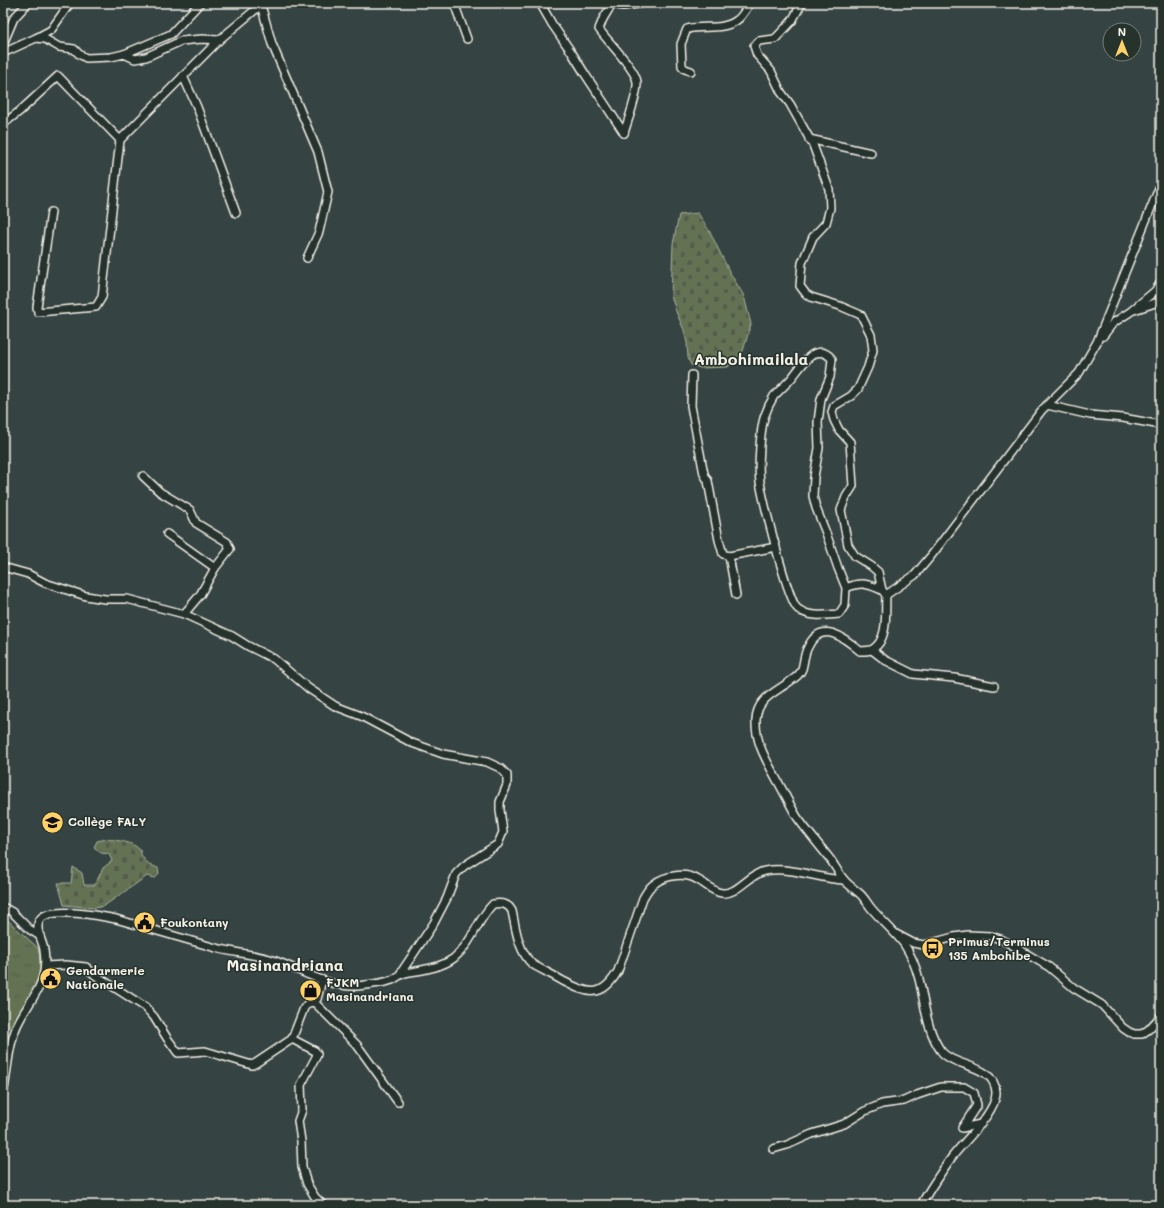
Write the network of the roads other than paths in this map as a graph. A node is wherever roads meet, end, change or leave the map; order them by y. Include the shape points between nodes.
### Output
1 (28, 3) edge
2 (70, 3) edge
3 (200, 3) edge
4 (454, 3) edge
5 (540, 3) edge
6 (645, 3) edge
7 (750, 3) edge
8 (802, 3) edge
9 (612, 4) edge
10 (36, 38) junction
11 (467, 38) dead end
12 (219, 40) junction
13 (3, 44) edge
14 (3, 53) edge
15 (124, 54) junction
16 (692, 71) dead end
17 (183, 76) junction
18 (3, 124) edge
19 (809, 138) junction
20 (120, 140) junction
21 (871, 152) dead end
22 (1161, 185) edge
23 (51, 212) dead end
24 (236, 212) dead end
25 (307, 258) dead end
26 (1161, 282) edge
27 (1161, 301) edge
28 (1130, 312) junction
29 (1097, 342) junction
30 (692, 375) dead end
31 (1047, 405) junction
32 (1161, 425) edge
33 (143, 476) dead end
34 (167, 534) dead end
35 (776, 547) junction
36 (729, 556) junction
37 (3, 567) edge
38 (215, 568) junction
39 (846, 588) junction
40 (884, 592) junction
41 (736, 595) dead end
42 (184, 614) junction
43 (872, 650) junction
44 (994, 686) dead end
45 (844, 880) junction
46 (3, 906) edge
47 (894, 932) junction
48 (40, 936) junction
49 (44, 966) junction
50 (400, 974) junction
51 (322, 980) junction
52 (314, 1002) junction
53 (1161, 1016) edge
54 (292, 1039) junction
55 (3, 1094) edge
56 (398, 1102) dead end
57 (981, 1124) junction
58 (773, 1149) dead end
59 (323, 1205) edge
60 (921, 1205) edge

1 - 13 street via 14,18
2 - 10 street via 51,30
3 - 15 street via 171,34
4 - 11 street
5 - 9 street via 624,133 637,80 627,62 599,29
6 - 9 street via 623,6
7 - 16 street via 738,20 729,24 687,29 681,44 682,66
8 - 19 street via 792,21 775,39 759,41 754,46 757,55 771,71 780,92 790,104
10 - 14 street
10 - 15 street via 44,39 59,48 74,50 86,58
12 - 15 street via 181,41 146,57 135,59
12 - 17 street
12 - 25 street via 260,5 272,44 318,152 328,192 319,232
17 - 20 street
17 - 24 street
18 - 20 street via 58,76
19 - 21 street
19 - 40 street via 829,189 830,208 826,222 813,237 802,263 800,286 811,297 861,316 871,335 873,350 858,389 834,406 832,412 839,430 850,442 853,486 841,510 848,546 855,556 878,572
20 - 23 street via 102,297 96,307 38,312
22 - 29 street
26 - 28 street via 1155,291
27 - 28 street
28 - 29 street via 1112,323
29 - 31 street via 1079,373
30 - 36 street via 691,406 704,474 708,480 723,554
31 - 32 street via 1090,416 1123,418
31 - 40 street via 915,575
33 - 38 street via 160,492 190,510 196,523 227,542 230,549
34 - 38 street
35 - 36 street
35 - 39 street via 796,609 807,614 839,614 845,605
35 - 39 street via 760,481 760,445 764,416 774,397 802,364 814,353 821,352 832,359 830,377 821,399 818,422 819,448 813,496
36 - 41 street
37 - 42 street via 86,596 127,599
38 - 42 street via 200,595
39 - 40 street via 862,584
40 - 43 street via 884,635
42 - 50 street via 232,636 274,660 335,706 361,716 412,743 443,754 487,762 500,768 507,775 507,785 500,802 503,832 498,844 456,874 434,923
43 - 44 street via 885,660 914,674
43 - 45 street via 860,651 836,634 818,635 807,648 801,671 794,679 763,700 757,711 757,736 762,751 797,816
45 - 47 street
45 - 50 street via 831,880 786,870 765,871 754,875 733,891 722,893 688,876 660,880 643,898 618,971 610,984 599,991 581,990 532,964 521,950 510,907 499,903 493,904 486,911 472,937 453,959 440,965
46 - 48 street
47 - 53 street via 920,944 968,935 991,936 1003,940 1049,967 1074,988 1097,1001 1123,1028 1134,1034 1146,1032
47 - 57 street via 908,951 916,969 926,1016 941,1050 947,1056 985,1074 992,1081 996,1097
48 - 49 street
48 - 51 street via 38,923 49,914 100,916 130,922 216,948 263,957
49 - 54 street via 66,965 86,968 145,1007 178,1053 205,1051 252,1065
49 - 55 street via 41,984 13,1035
50 - 51 street via 394,980 355,986 338,985
51 - 52 street
52 - 54 street via 308,1003 304,1008
52 - 56 street via 357,1045
54 - 59 street via 317,1054 301,1085 302,1110 298,1121 302,1167 307,1184
57 - 58 street via 962,1128 977,1105 974,1093 964,1087 941,1088 904,1101 882,1104 844,1124
57 - 60 street via 952,1158

